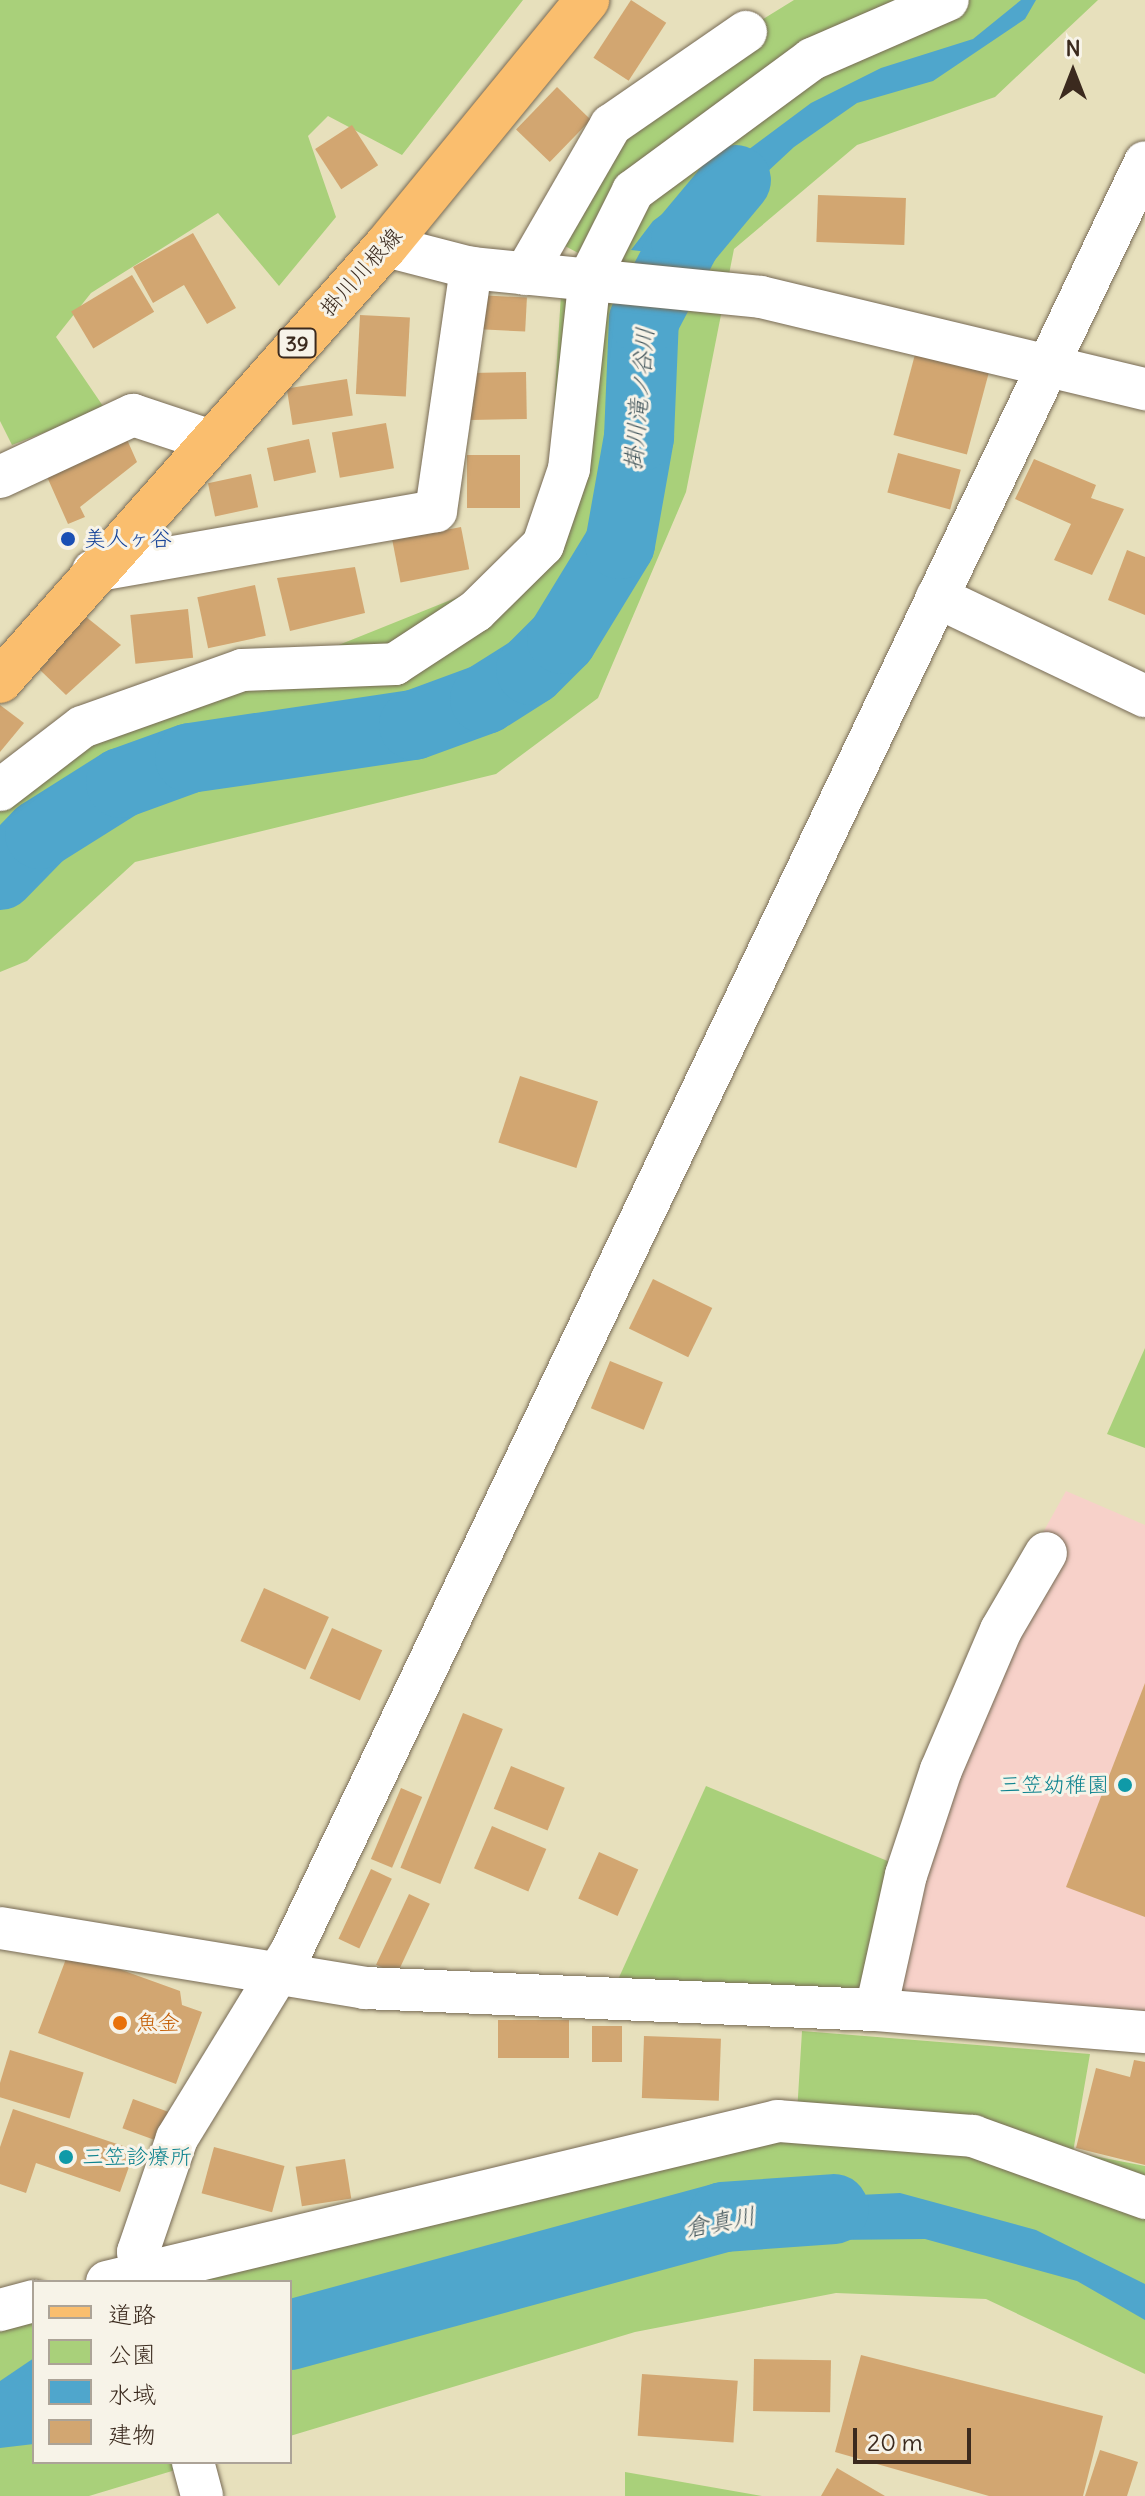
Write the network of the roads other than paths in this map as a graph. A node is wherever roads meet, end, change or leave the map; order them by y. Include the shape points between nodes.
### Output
1 (587, 0) edge
2 (948, 0) edge
3 (746, 32) dead end
4 (1145, 162) edge
5 (386, 246) junction
6 (471, 268) junction
7 (525, 274) junction
8 (603, 279) junction
9 (1051, 365) junction
10 (1145, 389) edge
11 (208, 440) junction
12 (0, 477) edge
13 (93, 571) junction
14 (937, 597) junction
15 (0, 681) edge
16 (1145, 696) edge
17 (0, 790) edge
18 (1046, 1553) dead end
19 (0, 1928) edge
20 (278, 1976) junction
21 (876, 2010) junction
22 (1145, 2032) edge
23 (1145, 2198) edge
24 (132, 2279) edge
25 (32, 2302) edge
26 (0, 2310) edge

1 - 5 main road, 掛川川根線 / 39
2 - 8 street via 812,59 633,191
3 - 7 street via 611,125
4 - 9 street
5 - 6 street
5 - 11 main road, 掛川川根線 / 39
6 - 7 street
6 - 13 street via 436,511
7 - 8 street
8 - 9 street via 761,297
8 - 17 street via 569,469 543,545 476,611 395,664 242,670 82,727
9 - 10 street
9 - 14 street
11 - 12 street via 133,415
11 - 13 main road, 掛川川根線 / 39
13 - 15 main road, 掛川川根線 / 39
14 - 16 street
14 - 20 street
18 - 21 street via 1001,1630 941,1770 906,1875
19 - 20 street
20 - 21 street via 365,1988
20 - 24 street via 177,2138
21 - 22 street
23 - 24 street via 973,2136 778,2121
25 - 26 street

